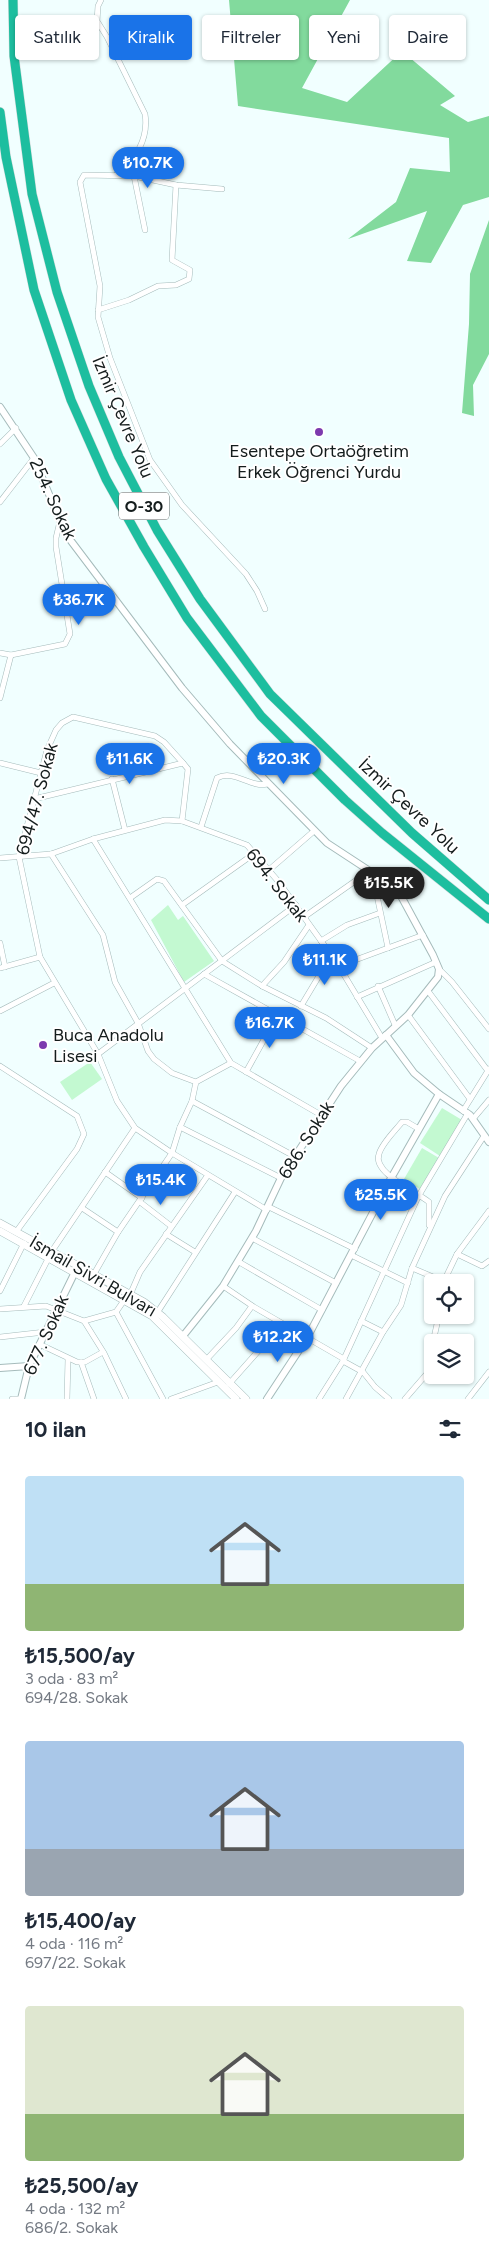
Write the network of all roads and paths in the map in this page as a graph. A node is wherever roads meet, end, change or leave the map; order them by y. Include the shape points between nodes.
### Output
1 (13, 0) edge
2 (101, 0) edge
3 (0, 112) edge
4 (116, 175) junction
5 (134, 176) junction
6 (176, 185) junction
7 (222, 188) dead end
8 (145, 230) dead end
9 (98, 310) junction
10 (0, 407) edge
11 (16, 428) junction
12 (0, 444) edge
13 (34, 458) junction
14 (0, 502) edge
15 (60, 521) junction
16 (265, 609) dead end
17 (0, 654) edge
18 (11, 655) junction
19 (0, 698) edge
20 (0, 763) edge
21 (183, 763) junction
22 (41, 773) junction
23 (112, 780) junction
24 (267, 784) junction
25 (34, 799) junction
26 (182, 821) junction
27 (201, 827) junction
28 (125, 830) junction
29 (314, 831) junction
30 (92, 839) junction
31 (255, 852) junction
32 (51, 854) junction
33 (19, 857) junction
34 (0, 858) edge
35 (269, 870) junction
36 (372, 872) junction
37 (130, 898) junction
38 (489, 900) edge
39 (182, 905) junction
40 (296, 905) junction
41 (380, 913) junction
42 (304, 917) junction
43 (489, 919) edge
44 (310, 925) junction
45 (423, 935) junction
46 (321, 941) junction
47 (0, 943) edge
48 (388, 948) junction
49 (332, 956) junction
50 (40, 957) junction
51 (222, 961) junction
52 (436, 962) junction
53 (339, 966) junction
54 (3, 967) edge
55 (439, 969) junction
56 (204, 974) junction
57 (54, 984) junction
58 (262, 986) junction
59 (378, 986) junction
60 (184, 990) junction
61 (428, 991) junction
62 (357, 997) junction
63 (301, 1006) junction
64 (0, 1011) edge
65 (408, 1014) junction
66 (278, 1016) junction
67 (138, 1023) junction
68 (395, 1025) junction
69 (489, 1029) edge
70 (384, 1037) junction
71 (372, 1048) junction
72 (98, 1054) junction
73 (360, 1061) junction
74 (230, 1063) junction
75 (0, 1066) edge
76 (488, 1070) edge
77 (246, 1072) junction
78 (196, 1082) junction
79 (439, 1094) junction
80 (470, 1099) junction
81 (489, 1100) edge
82 (192, 1102) junction
83 (466, 1112) junction
84 (321, 1115) junction
85 (473, 1118) junction
86 (180, 1127) junction
87 (135, 1128) junction
88 (419, 1129) junction
89 (484, 1136) junction
90 (489, 1142) edge
91 (172, 1153) junction
92 (294, 1156) junction
93 (105, 1172) junction
94 (208, 1175) junction
95 (391, 1177) junction
96 (281, 1178) junction
97 (235, 1192) junction
98 (420, 1194) junction
99 (141, 1200) junction
100 (82, 1208) junction
101 (268, 1208) junction
102 (489, 1211) edge
103 (0, 1223) edge
104 (171, 1226) junction
105 (429, 1230) junction
106 (0, 1231) edge
107 (16, 1232) junction
108 (118, 1232) junction
109 (166, 1234) junction
110 (252, 1238) junction
111 (24, 1243) junction
112 (195, 1252) junction
113 (353, 1252) junction
114 (51, 1254) junction
115 (457, 1254) junction
116 (489, 1261) edge
117 (239, 1262) junction
118 (412, 1268) junction
119 (75, 1272) junction
120 (386, 1272) junction
121 (94, 1274) junction
122 (427, 1274) edge
123 (447, 1274) edge
124 (336, 1283) junction
125 (408, 1283) junction
126 (223, 1286) junction
127 (0, 1291) edge
128 (128, 1297) junction
129 (24, 1306) junction
130 (252, 1306) junction
131 (0, 1309) edge
132 (57, 1309) junction
133 (322, 1310) junction
134 (116, 1312) junction
135 (157, 1313) junction
136 (84, 1321) junction
137 (361, 1321) junction
138 (279, 1322) junction
139 (45, 1332) junction
140 (383, 1332) junction
141 (183, 1336) junction
142 (0, 1337) edge
143 (307, 1338) junction
144 (38, 1344) junction
145 (103, 1352) junction
146 (68, 1359) junction
147 (206, 1360) junction
148 (343, 1360) junction
149 (81, 1362) junction
150 (29, 1366) junction
151 (0, 1368) edge
152 (362, 1372) junction
153 (489, 1372) edge
154 (424, 1377) edge
155 (218, 1382) junction
156 (229, 1384) junction
157 (12, 1399) edge
158 (21, 1399) edge
159 (67, 1399) edge
160 (94, 1399) edge
161 (126, 1399) edge
162 (162, 1399) edge
163 (171, 1399) edge
164 (236, 1399) edge
165 (246, 1399) edge
166 (267, 1399) edge
167 (319, 1399) edge
168 (346, 1399) edge
169 (389, 1399) edge
170 (405, 1399) edge
171 (469, 1399) edge

1 - 38 highway, İzmir Çevre Yolu / O-30 via 14,56 32,194 57,292 89,386 157,530 200,599 270,694 399,821
2 - 4 street via 98,21 145,114 147,126 137,154
3 - 43 highway, İzmir Çevre Yolu / O-30 via 6,158 34,290 72,400 106,479 187,618 261,716 345,800
4 - 5 street
4 - 9 street via 84,175 80,182 100,286
5 - 6 street
5 - 8 street
6 - 7 street
6 - 9 street via 172,260 187,266 191,274 189,279 176,285 158,286
9 - 16 street via 103,336 150,460 182,505 246,574
10 - 11 street, 254. Sokak
11 - 12 street
11 - 13 street, 254. Sokak
13 - 14 street
13 - 15 street, 254. Sokak
15 - 18 street via 56,548 70,634 65,644
15 - 24 street, 254. Sokak via 64,533 182,688
17 - 18 street
18 - 19 street
20 - 22 street
21 - 22 street, 694/47. Sokak via 155,736 73,717 56,730
21 - 23 street
21 - 26 street via 188,769
22 - 25 street, 694/47. Sokak
23 - 25 street
23 - 28 street
24 - 27 street via 260,786 228,775 217,778
24 - 29 street, 254. Sokak
25 - 33 street, 694/47. Sokak
26 - 27 street, 694. Sokak
26 - 28 street, 694. Sokak via 165,820
27 - 31 street, 694. Sokak via 247,845
28 - 30 street, 694. Sokak
29 - 35 street
29 - 36 street, 254. Sokak
30 - 32 street, 694. Sokak
30 - 37 street
31 - 35 street, 694. Sokak
31 - 39 street
32 - 33 street, 694. Sokak
32 - 67 street via 103,936 115,982
33 - 34 street, 694. Sokak
33 - 50 street, 694/47. Sokak
35 - 40 street, 694. Sokak
36 - 41 street
36 - 42 street
36 - 45 street, 254. Sokak via 401,896
37 - 39 street via 157,879 164,881
37 - 60 street
39 - 51 street
40 - 42 street, 694. Sokak
40 - 51 street
41 - 46 street via 347,925
41 - 48 street
42 - 44 street, 694. Sokak
44 - 46 street, 694. Sokak
44 - 58 street
45 - 48 street
45 - 52 street, 254. Sokak
46 - 49 street, 694. Sokak
47 - 54 street
48 - 53 street
49 - 53 street, 694. Sokak
49 - 63 street
50 - 54 street
50 - 57 street, 694/47. Sokak
51 - 56 street
51 - 58 street
52 - 55 street
52 - 59 street
53 - 62 street, 694. Sokak
55 - 61 street, 686. Sokak via 438,977
55 - 69 street
56 - 60 street
56 - 66 street
57 - 64 street
57 - 72 street, 694/47. Sokak
58 - 63 street
59 - 62 street
59 - 68 street
60 - 67 street
60 - 74 street
61 - 65 street, 686. Sokak
61 - 76 street
62 - 70 street, 694. Sokak
63 - 71 street
65 - 68 street, 686. Sokak
65 - 80 street
66 - 73 street
66 - 77 street
67 - 72 street
67 - 78 street via 141,1037 154,1059 172,1072
68 - 70 street, 686. Sokak
70 - 71 street, 686. Sokak
70 - 79 street via 414,1072
71 - 73 street, 686. Sokak
72 - 87 street, 694/47. Sokak via 117,1101
73 - 84 street, 686. Sokak
74 - 77 street
74 - 78 street
75 - 107 street via 77,1116 84,1134 77,1149
76 - 80 street
77 - 84 street
78 - 82 street
79 - 83 street
79 - 88 street
80 - 83 street
81 - 85 street
82 - 86 street
82 - 92 street
83 - 85 street
83 - 98 street
84 - 92 street, 686. Sokak
85 - 89 street
86 - 91 street
86 - 96 street
87 - 91 street
87 - 93 street
88 - 95 street
88 - 95 street via 402,1122 380,1150 380,1165
89 - 90 street
89 - 105 street via 445,1196
91 - 94 street
91 - 99 street
92 - 96 street, 686. Sokak
93 - 99 street
93 - 100 street
94 - 97 street
94 - 104 street
95 - 98 street
95 - 113 street
96 - 101 street, 686. Sokak
97 - 101 street
97 - 112 street
98 - 105 street via 430,1202
98 - 120 street
99 - 104 street
99 - 108 street
100 - 108 street
100 - 114 street
101 - 110 street, 686. Sokak
101 - 113 street
102 - 115 street
103 - 107 main road, İsmail Sivri Bulvarı
104 - 109 street
105 - 118 street
106 - 111 main road, İsmail Sivri Bulvarı
107 - 114 main road, İsmail Sivri Bulvarı
108 - 121 street
109 - 112 street
109 - 128 street via 140,1272
110 - 117 street, 686. Sokak
110 - 124 street
111 - 114 main road, İsmail Sivri Bulvarı
111 - 127 street
112 - 135 street
113 - 120 street
113 - 124 street
114 - 119 main road, İsmail Sivri Bulvarı
114 - 121 main road, İsmail Sivri Bulvarı
114 - 129 street
115 - 116 street via 482,1266
115 - 123 street
117 - 126 street, 686. Sokak
117 - 133 street
118 - 122 street
118 - 125 street
119 - 128 main road, İsmail Sivri Bulvarı
119 - 132 street, 677. Sokak
120 - 125 street
120 - 137 street
121 - 128 main road, İsmail Sivri Bulvarı
124 - 133 street
125 - 140 street via 401,1305
126 - 130 street
126 - 141 street, 686. Sokak
128 - 134 street
128 - 135 main road, İsmail Sivri Bulvarı
128 - 155 main road, İsmail Sivri Bulvarı via 152,1316
129 - 131 street
129 - 132 street via 42,1305
130 - 138 street
130 - 147 street
132 - 136 street
132 - 139 street, 677. Sokak
133 - 143 street
134 - 136 street
134 - 162 street
135 - 141 main road, İsmail Sivri Bulvarı
136 - 145 street
137 - 140 street
137 - 148 street
138 - 143 street
138 - 156 street
139 - 142 street
139 - 144 street, 677. Sokak
140 - 152 street
141 - 147 main road, İsmail Sivri Bulvarı
143 - 148 street
143 - 166 street
144 - 146 street
144 - 150 street, 677. Sokak
145 - 149 street
145 - 161 street
146 - 149 street
146 - 159 street
147 - 156 main road, İsmail Sivri Bulvarı
148 - 152 street
148 - 167 street
149 - 160 street
150 - 151 street
150 - 158 street, 677. Sokak
152 - 168 street
152 - 169 street
153 - 171 street
154 - 170 street
155 - 163 street
155 - 164 main road, İsmail Sivri Bulvarı
156 - 165 main road, İsmail Sivri Bulvarı
157 - 158 street

